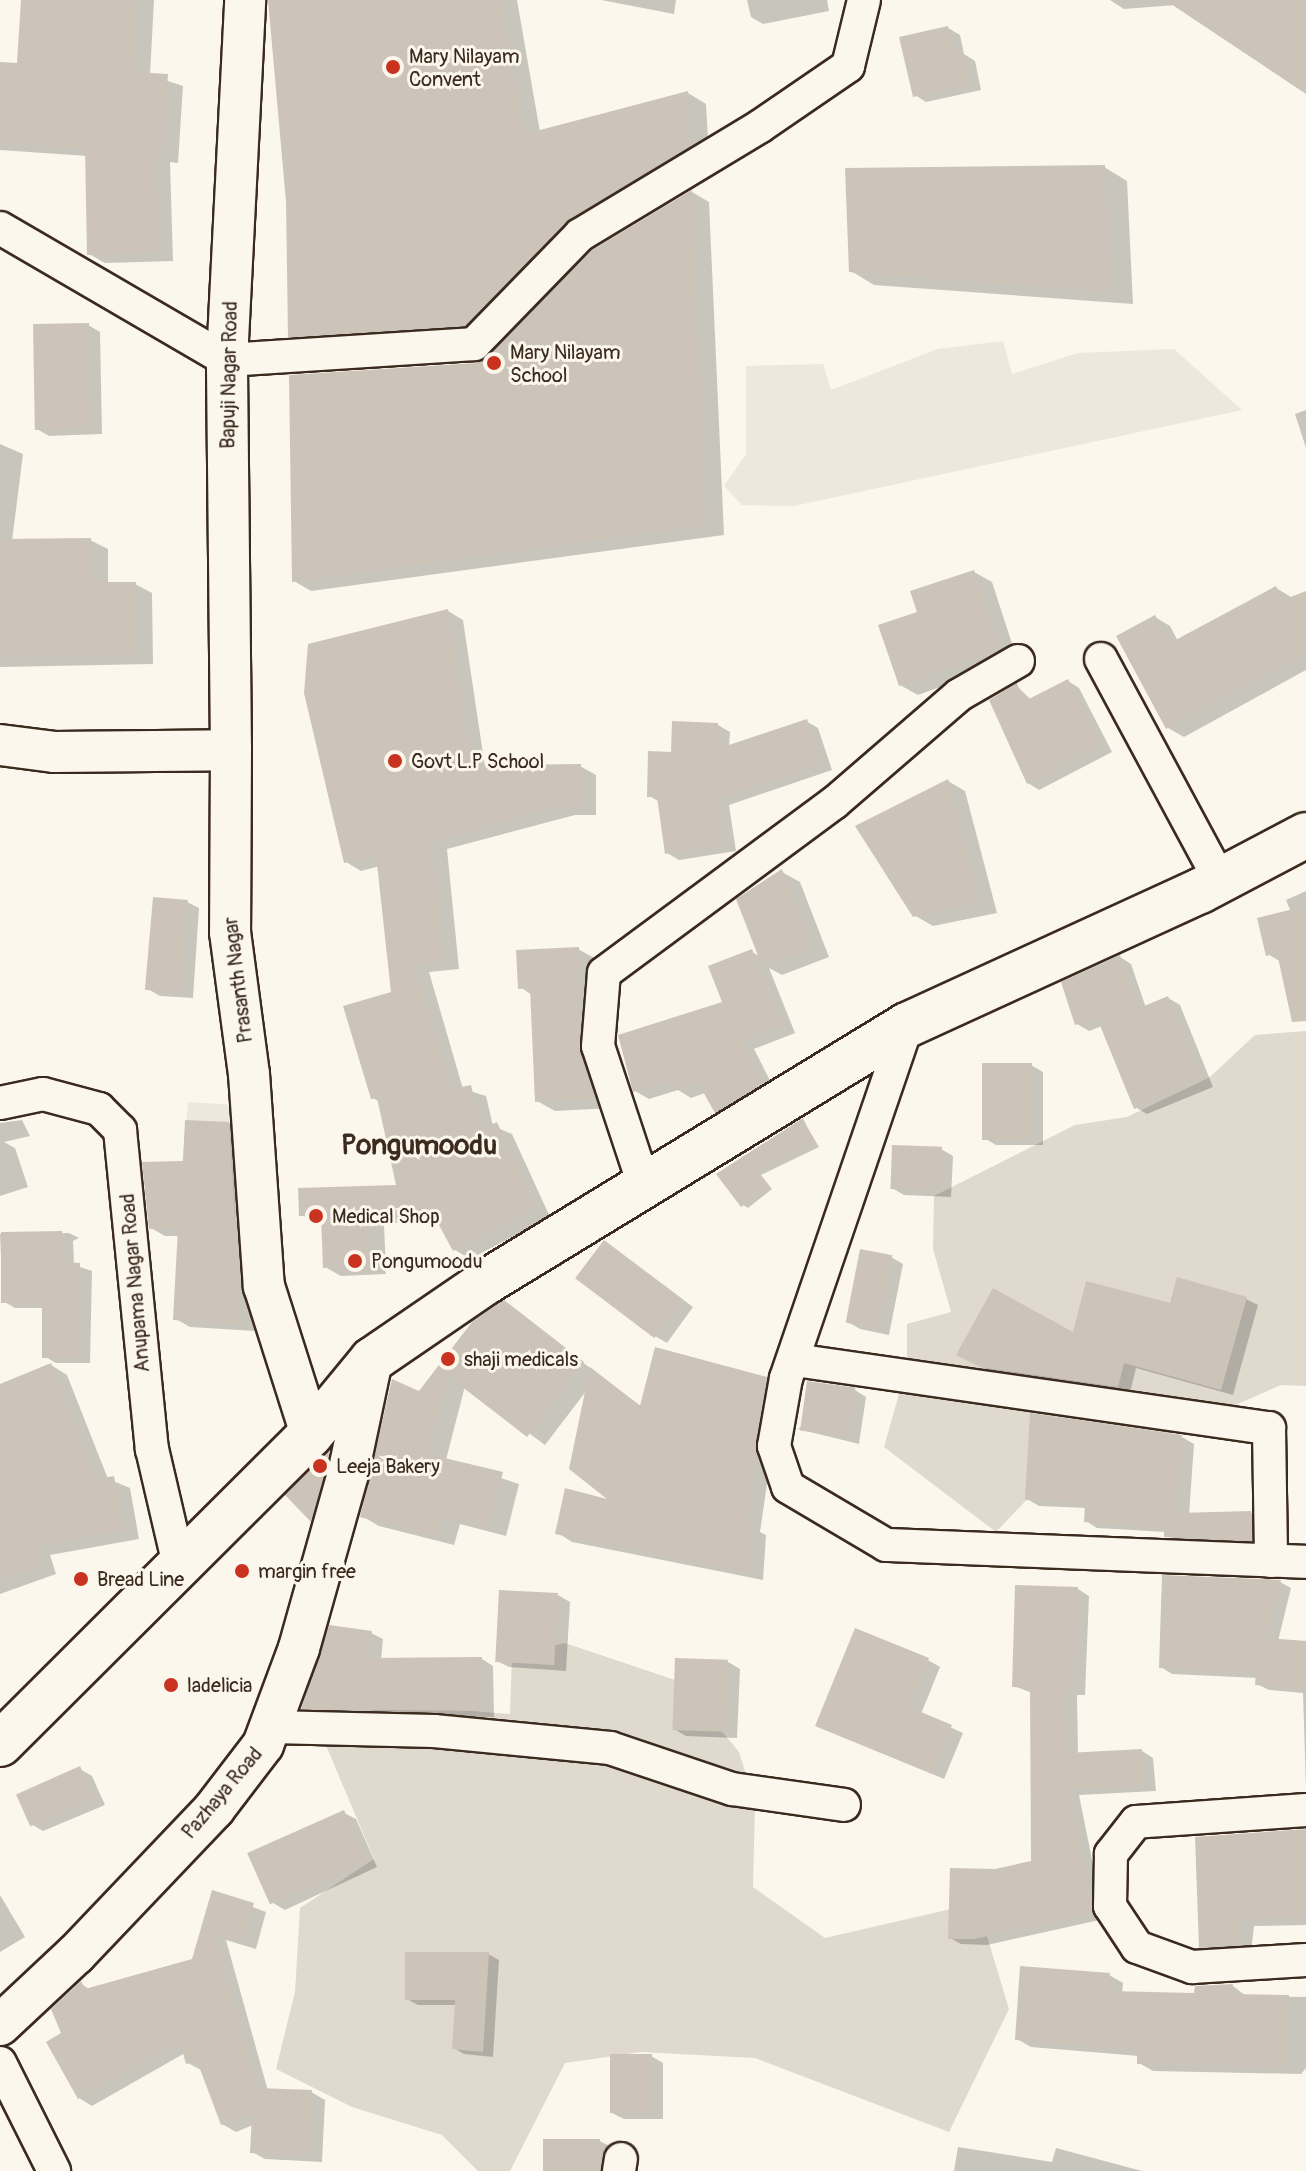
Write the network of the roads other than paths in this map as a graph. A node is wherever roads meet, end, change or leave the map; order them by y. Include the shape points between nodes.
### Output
1 (245, 0) edge
2 (864, 0) edge
3 (0, 228) edge
4 (227, 360) junction
5 (1101, 659) dead end
6 (1018, 661) dead end
7 (0, 745) edge
8 (231, 750) junction
9 (1306, 835) edge
10 (1220, 880) junction
11 (907, 1025) junction
12 (0, 1103) edge
13 (644, 1185) junction
14 (372, 1360) junction
15 (795, 1360) junction
16 (311, 1434) junction
17 (1271, 1561) junction
18 (1306, 1562) edge
19 (179, 1565) junction
20 (272, 1727) junction
21 (1, 1742) edge
22 (844, 1805) dead end
23 (1306, 1810) edge
24 (1306, 1960) edge
25 (0, 2025) edge
26 (0, 2063) edge
27 (54, 2171) edge

1 - 4 street, Bapuji Nagar Road
2 - 4 street via 848,66 580,235 474,344
3 - 4 street
4 - 8 street, Bapuji Nagar Road
5 - 10 street
6 - 13 street via 959,695 834,803 604,973 598,1046
7 - 8 street via 54,752
8 - 16 street, Prasanth Nagar via 230,932 249,1074 264,1286
9 - 10 main road
10 - 11 main road
11 - 13 main road
11 - 15 street
12 - 19 street, Anupama Nagar Road via 43,1094 99,1109 120,1130 152,1449
13 - 14 main road
14 - 16 main road
14 - 20 street, Pazhaya Road via 344,1487
15 - 17 street via 1269,1428
15 - 17 street via 786,1378 774,1446 788,1487 886,1545
16 - 19 main road
17 - 18 street
19 - 21 main road
20 - 22 street via 434,1731 610,1748 732,1789
20 - 25 street, Pazhaya Road via 214,1809 76,1954
23 - 24 street via 1136,1822 1111,1854 1110,1906 1137,1947 1192,1967
26 - 27 street

